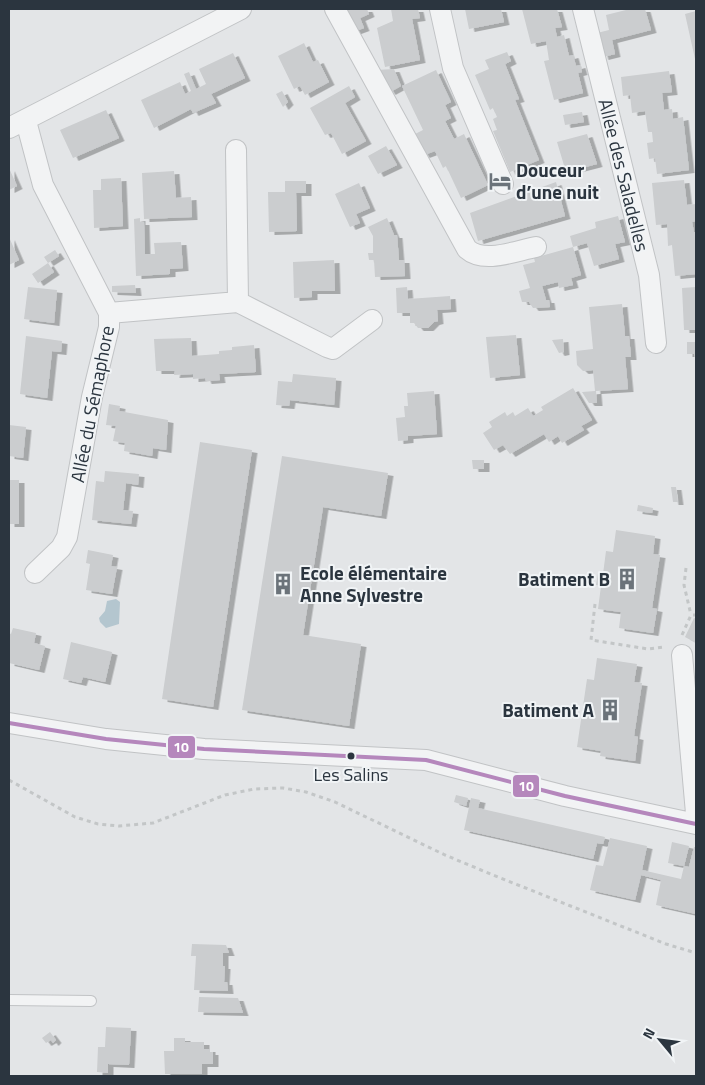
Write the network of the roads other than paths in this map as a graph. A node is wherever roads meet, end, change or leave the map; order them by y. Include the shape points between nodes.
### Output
1 (241, 9) edge
2 (335, 9) edge
3 (440, 9) edge
4 (584, 9) edge
5 (17, 124) edge
6 (236, 150) dead end
7 (503, 184) dead end
8 (536, 247) dead end
9 (238, 302) junction
10 (108, 314) junction
11 (372, 320) dead end
12 (656, 343) dead end
13 (35, 573) dead end
14 (675, 648) road end
15 (9, 723) edge
16 (696, 813) edge
17 (696, 824) edge
18 (9, 1000) edge
19 (92, 1001) dead end

1 - 5 street
2 - 8 street via 467,248 475,256 484,257
3 - 7 street via 453,68
4 - 12 street, Allée des Saladelles via 649,275
5 - 10 street, Allée du Sémaphore via 43,185
6 - 9 street
9 - 10 street
9 - 11 street via 334,348
10 - 13 street, Allée du Sémaphore via 109,327 92,397 67,537 61,548
14 - 16 street
15 - 17 street via 106,739 204,749 426,760 565,796
18 - 19 lane

